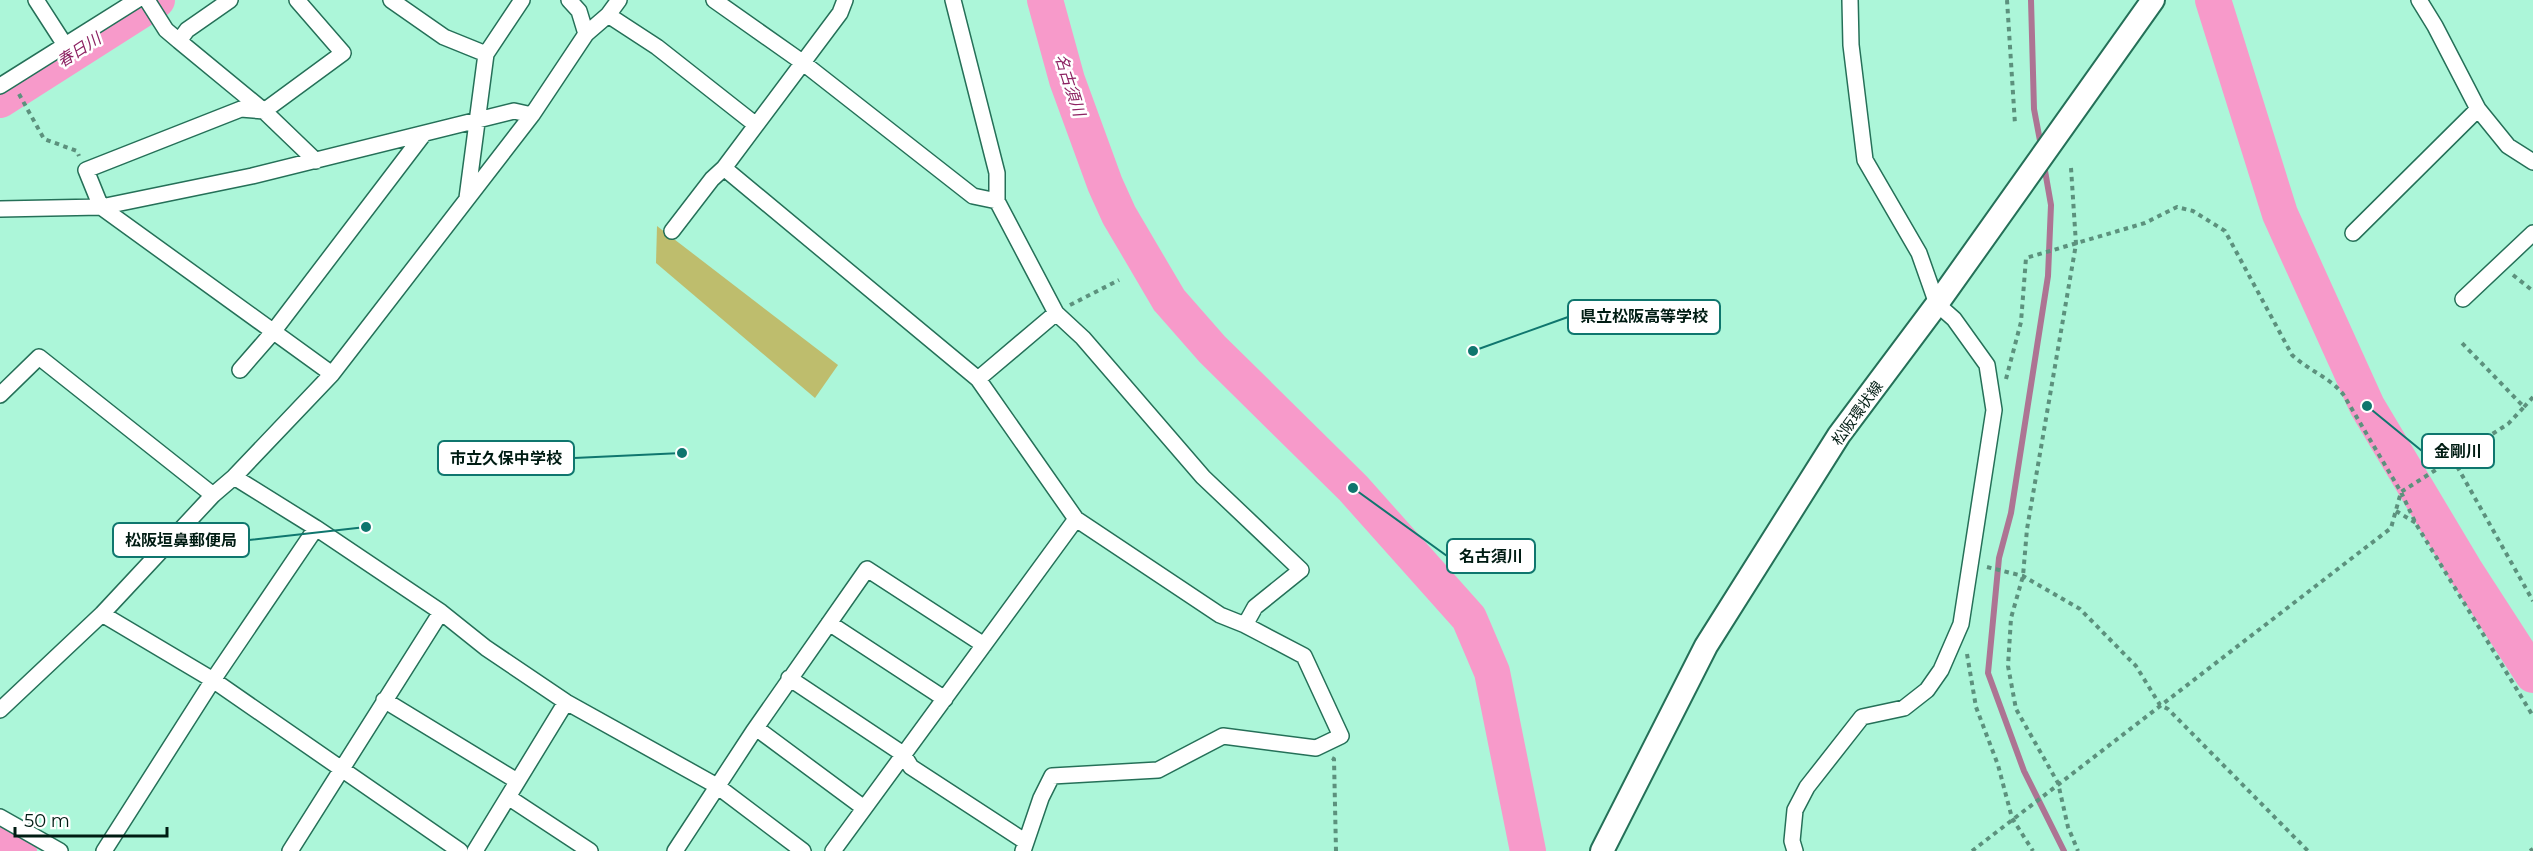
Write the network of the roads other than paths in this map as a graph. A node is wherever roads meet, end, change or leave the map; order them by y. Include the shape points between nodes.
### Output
1 (36, 0) edge
2 (137, 0) edge
3 (147, 0) edge
4 (230, 0) edge
5 (297, 0) edge
6 (391, 0) edge
7 (522, 0) edge
8 (569, 0) edge
9 (619, 0) edge
10 (714, 0) edge
11 (845, 0) edge
12 (953, 0) edge
13 (1850, 0) edge
14 (2153, 0) edge
15 (2419, 0) edge
16 (608, 15) junction
17 (586, 34) junction
18 (179, 41) junction
19 (65, 45) junction
20 (486, 54) junction
21 (802, 62) junction
22 (6, 82) edge
23 (2478, 109) junction
24 (264, 111) junction
25 (532, 115) junction
26 (476, 123) junction
27 (756, 125) junction
28 (423, 135) junction
29 (316, 161) junction
30 (2533, 162) edge
31 (724, 168) junction
32 (467, 198) junction
33 (997, 201) junction
34 (101, 207) junction
35 (0, 209) edge
36 (672, 231) dead end
37 (2352, 233) dead end
38 (2533, 233) edge
39 (2463, 299) dead end
40 (1937, 304) junction
41 (1056, 313) junction
42 (273, 332) junction
43 (240, 370) dead end
44 (332, 374) junction
45 (978, 379) junction
46 (0, 394) edge
47 (234, 477) junction
48 (213, 495) junction
49 (1076, 519) junction
50 (316, 528) junction
51 (441, 612) junction
52 (102, 614) junction
53 (828, 623) junction
54 (1245, 625) junction
55 (984, 645) junction
56 (789, 678) junction
57 (213, 681) junction
58 (945, 699) junction
59 (384, 700) junction
60 (566, 702) junction
61 (0, 710) edge
62 (756, 728) junction
63 (903, 754) junction
64 (342, 768) junction
65 (517, 781) junction
66 (717, 786) junction
67 (508, 797) junction
68 (864, 808) junction
69 (1, 818) edge
70 (1024, 846) edge
71 (297, 849) edge
72 (60, 851) edge
73 (104, 851) edge
74 (460, 851) edge
75 (475, 851) edge
76 (590, 851) edge
77 (675, 851) edge
78 (803, 851) edge
79 (833, 851) edge
80 (1602, 851) edge
81 (1795, 851) edge

1 - 19 street
2 - 19 street
3 - 18 street via 166,30
4 - 18 street via 187,30
5 - 24 street via 343,53
6 - 20 street via 444,37
7 - 20 street
8 - 17 street via 579,11
9 - 16 street
10 - 21 street
11 - 21 street via 840,13
12 - 33 street via 997,173
13 - 40 street via 1864,160 1919,253
14 - 40 main road, 松阪環状線
15 - 23 street
16 - 17 street
16 - 27 street via 657,47
17 - 25 street
18 - 24 street
19 - 22 street
20 - 26 street
21 - 27 street
21 - 33 street via 973,196
23 - 30 street via 2508,146
23 - 37 street
24 - 29 street
24 - 34 street via 241,110 86,170
25 - 26 street via 514,111
25 - 32 street
26 - 28 street
26 - 32 street
27 - 31 street
28 - 29 street
28 - 42 street
29 - 34 street
31 - 36 street
31 - 45 street
32 - 44 street
33 - 41 street
34 - 35 street
34 - 42 street
38 - 39 street
40 - 80 main road, 松阪環状線 via 1839,435 1706,646
40 - 81 street via 1954,319 1987,365 1994,410 1961,624 1941,670 1927,690 1905,708 1862,717 1807,787 1796,810 1792,841
41 - 45 street
41 - 54 street via 1083,338 1203,477 1300,570 1255,607
42 - 43 street
42 - 44 street
44 - 47 street
45 - 49 street
46 - 48 street via 39,357
47 - 48 street
47 - 50 street
48 - 52 street
49 - 54 street via 1220,615
49 - 55 street
50 - 51 street
50 - 57 street
51 - 59 street
51 - 60 street
52 - 57 street
52 - 61 street
53 - 55 street via 867,569
53 - 56 street
53 - 58 street
54 - 70 street via 1304,656 1341,736 1316,748 1223,736 1158,770 1052,776
55 - 58 street
56 - 62 street
56 - 63 street
57 - 64 street
57 - 73 street
58 - 63 street
59 - 64 street
59 - 65 street
60 - 65 street
60 - 66 street
62 - 66 street
62 - 68 street
63 - 68 street
63 - 70 street via 911,767
64 - 71 street
64 - 74 street
65 - 67 street
66 - 77 street
66 - 78 street
67 - 75 street
67 - 76 street
68 - 79 street
69 - 72 street

